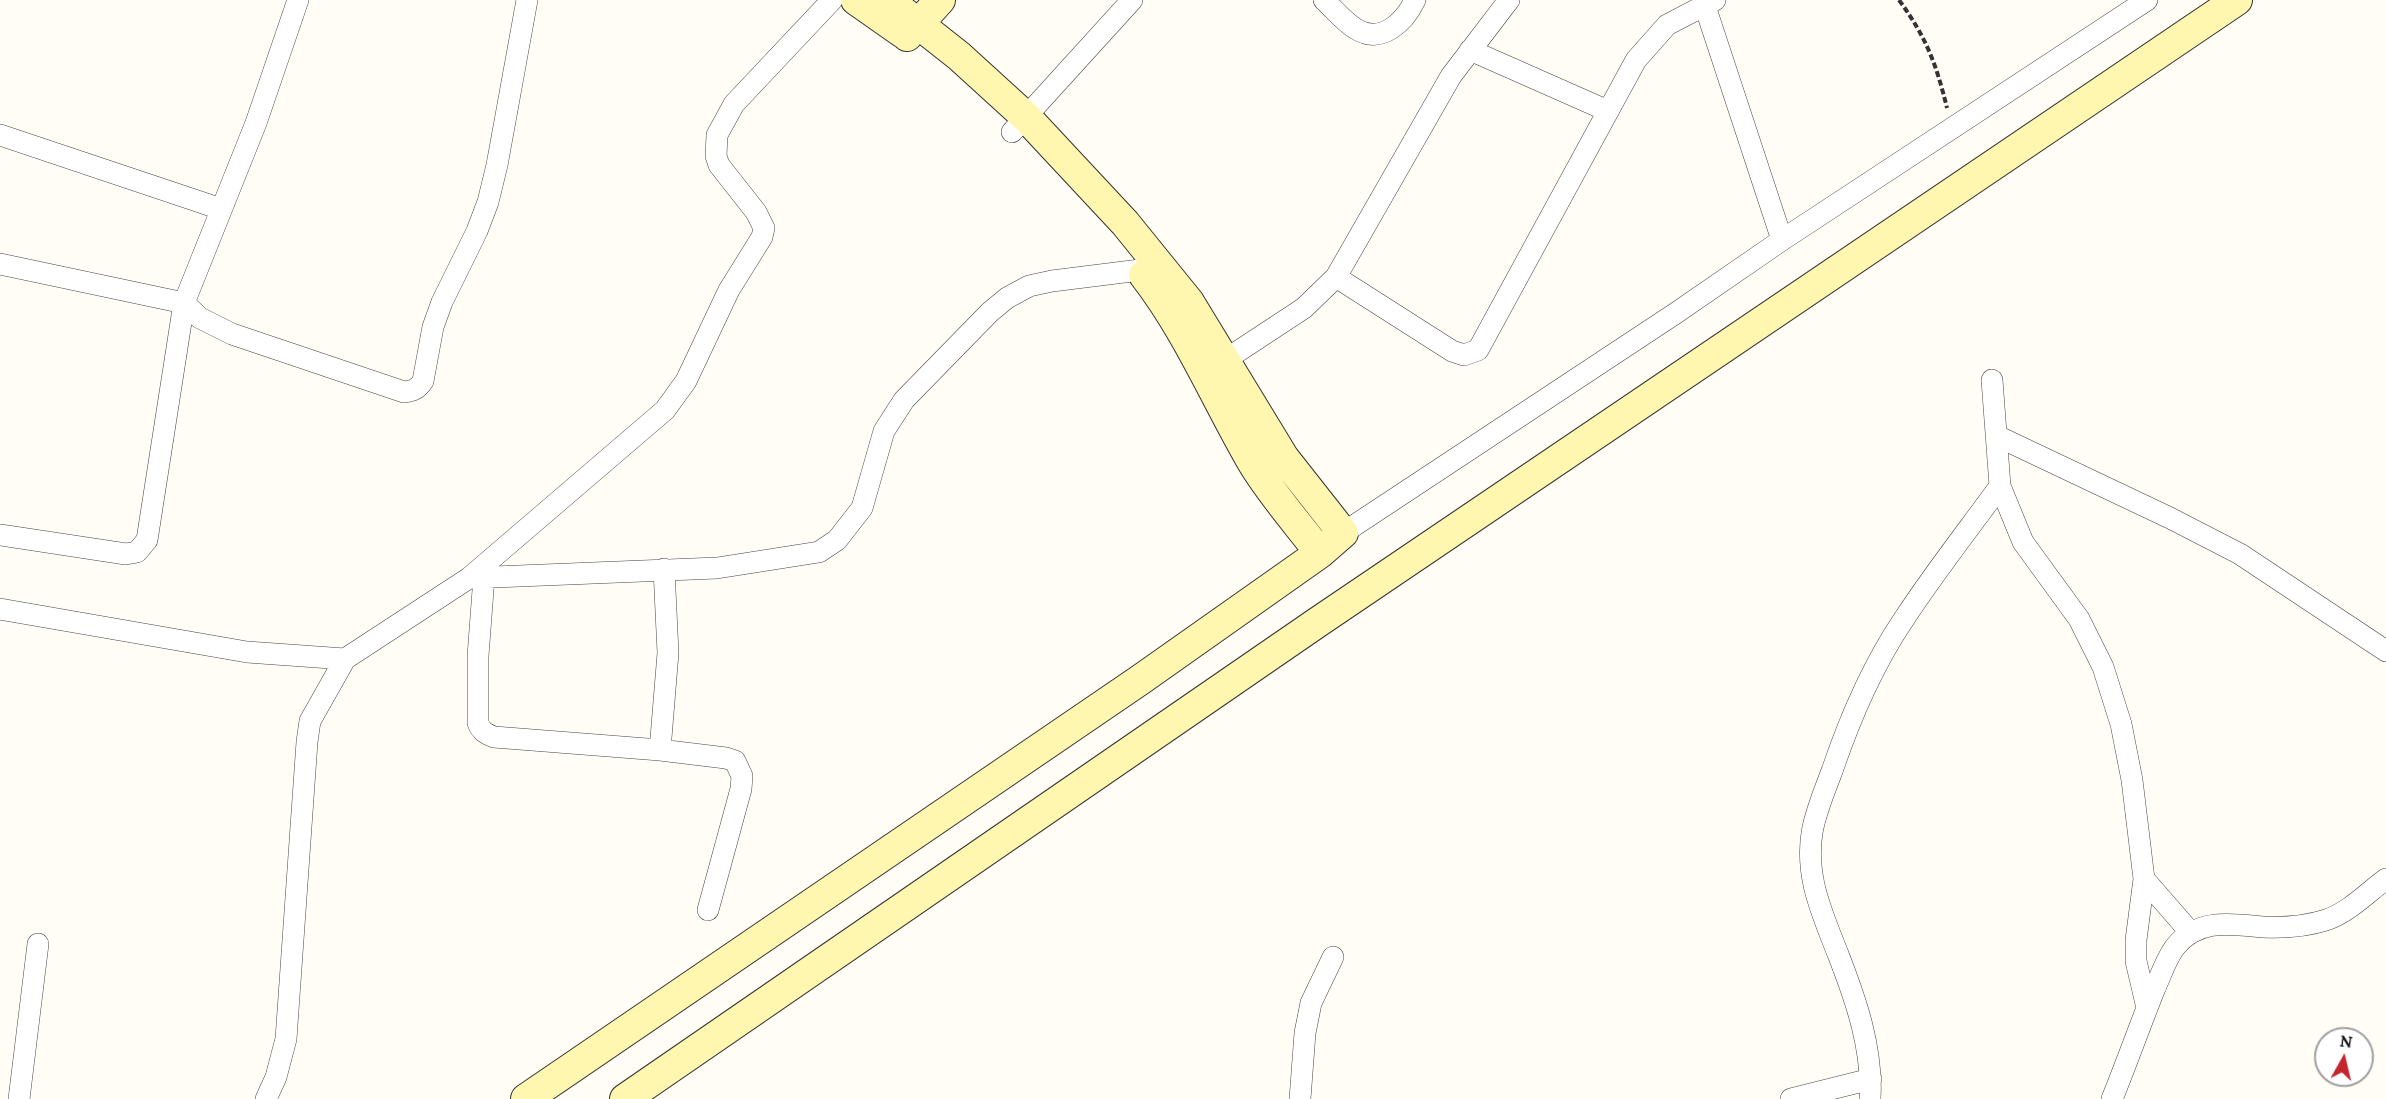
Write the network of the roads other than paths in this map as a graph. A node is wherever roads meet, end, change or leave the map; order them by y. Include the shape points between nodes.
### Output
1 (298, 0) edge
2 (526, 0) edge
3 (832, 0) edge
4 (856, 0) edge
5 (888, 0) edge
6 (940, 0) edge
7 (1132, 0) edge
8 (1324, 0) edge
9 (1415, 0) edge
10 (1509, 0) edge
11 (2147, 0) edge
12 (2236, 0) edge
13 (1708, 2) edge
14 (913, 29) junction
15 (1470, 50) junction
16 (1608, 111) junction
17 (1020, 125) junction
18 (0, 135) edge
19 (221, 209) junction
20 (1782, 240) junction
21 (0, 264) edge
22 (1140, 270) junction
23 (1336, 277) junction
24 (184, 303) junction
25 (1214, 364) junction
26 (1992, 380) dead end
27 (1997, 436) junction
28 (1268, 460) junction
29 (2000, 486) junction
30 (1343, 533) junction
31 (0, 535) edge
32 (1320, 553) junction
33 (664, 568) junction
34 (477, 577) junction
35 (0, 609) edge
36 (2386, 651) edge
37 (345, 659) junction
38 (660, 750) junction
39 (2144, 879) junction
40 (2386, 879) edge
41 (708, 910) dead end
42 (2191, 933) junction
43 (38, 944) dead end
44 (1333, 957) dead end
45 (2147, 1008) junction
46 (1871, 1089) edge
47 (19, 1099) edge
48 (266, 1099) edge
49 (526, 1099) edge
50 (625, 1099) edge
51 (1300, 1099) edge
52 (1791, 1099) edge
53 (2112, 1099) edge

1 - 19 street via 256,123
2 - 24 street via 488,202 442,302 419,387 404,392 232,334 200,318
3 - 34 street via 734,104 717,135 719,165 764,228 729,290 686,381 665,410
4 - 14 street
5 - 14 street
6 - 14 street
7 - 17 street
8 - 9 street via 1356,29 1367,33 1383,33 1400,24
10 - 15 street
11 - 20 street
12 - 50 street via 1308,629
13 - 16 street via 1667,25 1653,39 1636,60
13 - 20 street
14 - 17 street via 959,56
15 - 16 street
15 - 23 street via 1451,76
16 - 23 street via 1478,350 1464,355 1452,351
17 - 22 street
17 - 25 street via 1125,223 1189,302
18 - 19 street
19 - 24 street
20 - 30 street
21 - 24 street
22 - 25 street
22 - 33 street via 1029,286 990,312 904,400 884,431 862,508 828,548 808,555 717,568
23 - 25 street via 1304,308
24 - 31 street via 147,540 142,547 126,554
25 - 28 street
26 - 27 street
27 - 29 street
27 - 36 street via 2240,554
28 - 30 street
28 - 32 street
29 - 39 street via 2023,542 2079,619 2103,667 2121,724
29 - 46 street via 1903,620 1871,675 1850,720 1811,828 1814,888 1867,1045
30 - 32 street
32 - 49 street
33 - 34 street
33 - 38 street via 669,653
34 - 37 street
34 - 38 street via 480,729 494,737
35 - 37 street via 247,652
37 - 48 street via 310,721 286,1039
38 - 41 street via 726,758 740,768 741,789
39 - 42 street
39 - 45 street via 2136,961
40 - 42 street via 2328,920 2294,926 2210,925
42 - 45 street via 2175,947
43 - 47 street
44 - 51 street via 1311,1004
45 - 53 street
46 - 52 street

